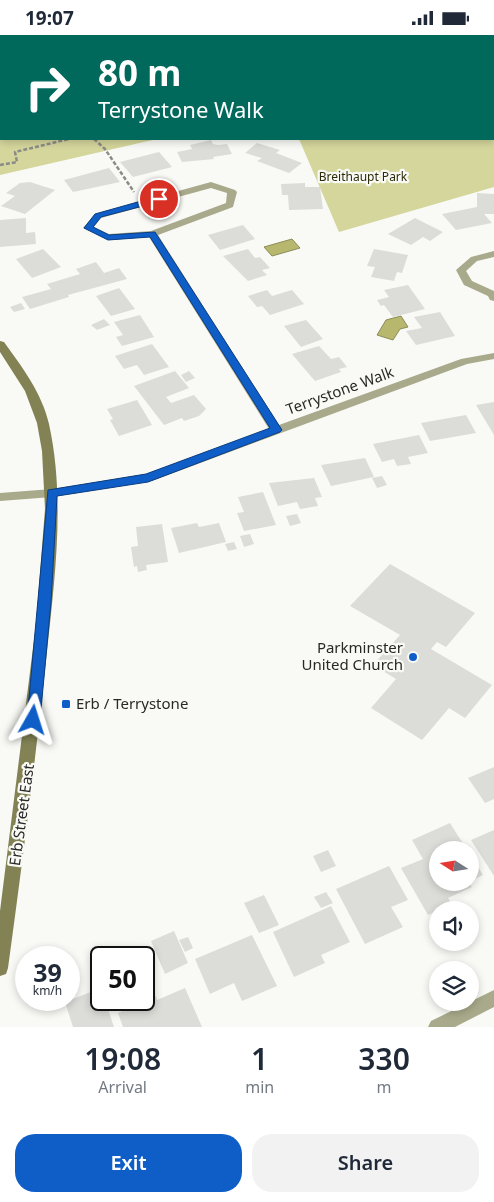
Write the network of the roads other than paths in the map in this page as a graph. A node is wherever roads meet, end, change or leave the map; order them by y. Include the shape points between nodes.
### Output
1 (152, 234) junction
2 (494, 254) edge
3 (493, 295) edge
4 (0, 343) edge
5 (494, 356) edge
6 (276, 430) junction
7 (52, 493) junction
8 (0, 497) edge
9 (0, 968) edge
10 (494, 998) edge
11 (437, 1027) edge

1 - 1 street via 230,205 232,192 211,185 98,216 88,228 108,237
1 - 6 street
2 - 3 street via 474,259 462,270 468,283
4 - 7 main road, Erb Street East via 32,388 42,423
5 - 6 street, Terrystone Walk via 465,361
6 - 7 street, Terrystone Walk via 148,478
7 - 8 street, Terrystone Walk
7 - 9 main road, Erb Street East via 45,602 27,775
10 - 11 street

